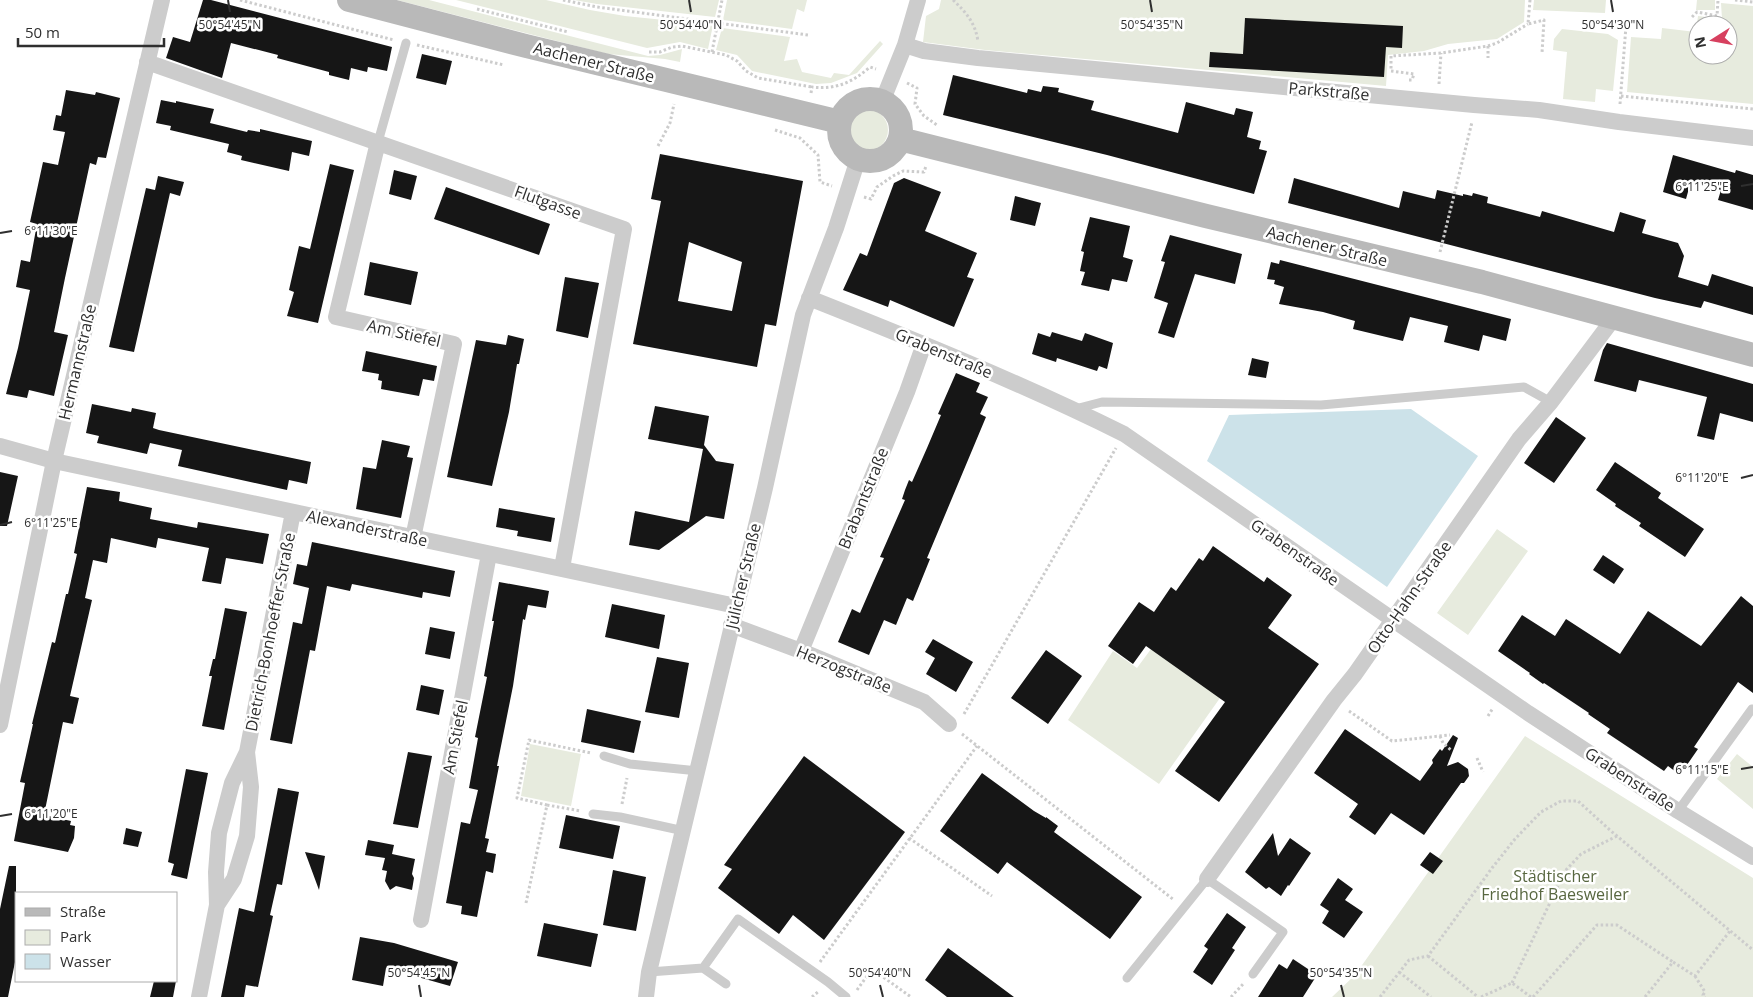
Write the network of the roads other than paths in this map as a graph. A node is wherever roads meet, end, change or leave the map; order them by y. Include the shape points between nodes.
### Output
1 (162, 0) edge
2 (349, 0) edge
3 (918, 0) edge
4 (406, 43) dead end
5 (905, 45) junction
6 (147, 62) junction
7 (882, 102) junction
8 (840, 122) junction
9 (1753, 138) edge
10 (900, 139) junction
11 (378, 142) junction
12 (858, 159) junction
13 (809, 298) junction
14 (1614, 318) junction
15 (924, 344) junction
16 (1753, 355) edge
17 (1552, 402) junction
18 (1074, 410) junction
19 (0, 446) edge
20 (54, 461) junction
21 (293, 512) junction
22 (413, 538) junction
23 (489, 554) junction
24 (562, 568) junction
25 (736, 606) junction
26 (1393, 619) junction
27 (731, 626) junction
28 (801, 651) junction
29 (1752, 709) dead end
30 (0, 725) edge
31 (952, 727) road end
32 (247, 752) junction
33 (604, 756) road end
34 (698, 771) junction
35 (1678, 811) junction
36 (593, 814) road end
37 (684, 831) junction
38 (1753, 857) edge
39 (1207, 879) junction
40 (217, 905) junction
41 (421, 920) dead end
42 (703, 968) junction
43 (649, 972) junction
44 (1253, 974) road end
45 (1127, 978) dead end
46 (726, 984) dead end
47 (199, 997) edge
48 (646, 997) edge
49 (846, 997) edge

1 - 6 street, Hermannstraße
2 - 8 main road, Aachener Straße
3 - 5 street
4 - 11 lane
5 - 7 street
5 - 9 street, Parkstraße via 924,51 978,58 1539,110
6 - 11 street, Flutgasse
6 - 20 street, Hermannstraße
7 - 8 main road via 861,100 848,109
7 - 10 main road via 898,117
8 - 12 main road via 840,140 844,148
10 - 12 main road via 891,152 878,160
10 - 14 main road, Aachener Straße via 1482,282
11 - 22 street, Am Stiefel via 336,317 454,344
11 - 24 street, Flutgasse via 624,229
12 - 13 street, Jülicher Straße
13 - 15 street, Grabenstraße
13 - 25 street, Jülicher Straße
14 - 16 main road, Aachener Straße
14 - 17 street, Otto-Hahn-Straße
15 - 18 street, Grabenstraße
15 - 28 street, Brabantstraße
17 - 18 lane via 1524,387 1321,405 1102,402
17 - 26 street, Otto-Hahn-Straße via 1519,439
18 - 26 street, Grabenstraße via 1124,434
19 - 20 street, Alexanderstraße
20 - 21 street, Alexanderstraße
20 - 30 street, Hermannstraße
21 - 22 street, Alexanderstraße
21 - 32 street, Dietrich-Bonhoeffer-Straße
22 - 23 street, Alexanderstraße
23 - 24 street, Alexanderstraße
23 - 41 street, Am Stiefel
24 - 25 street, Alexanderstraße
25 - 27 street, Jülicher Straße
26 - 35 street, Grabenstraße via 1528,713
26 - 39 street, Otto-Hahn-Straße
27 - 28 street, Herzogstraße
27 - 34 street, Jülicher Straße
28 - 31 street, Herzogstraße via 924,702
29 - 35 lane
32 - 40 street, Dietrich-Bonhoeffer-Straße via 232,782 218,833
32 - 40 street, Dietrich-Bonhoeffer-Straße via 251,787 247,836 234,879
33 - 34 lane via 630,764
34 - 37 street, Jülicher Straße
35 - 38 street, Grabenstraße
36 - 37 lane
37 - 43 street, Jülicher Straße
39 - 44 lane via 1283,932
39 - 45 lane
40 - 47 street, Dietrich-Bonhoeffer-Straße
42 - 43 lane
42 - 46 lane
42 - 49 lane via 738,919
43 - 48 street, Jülicher Straße

